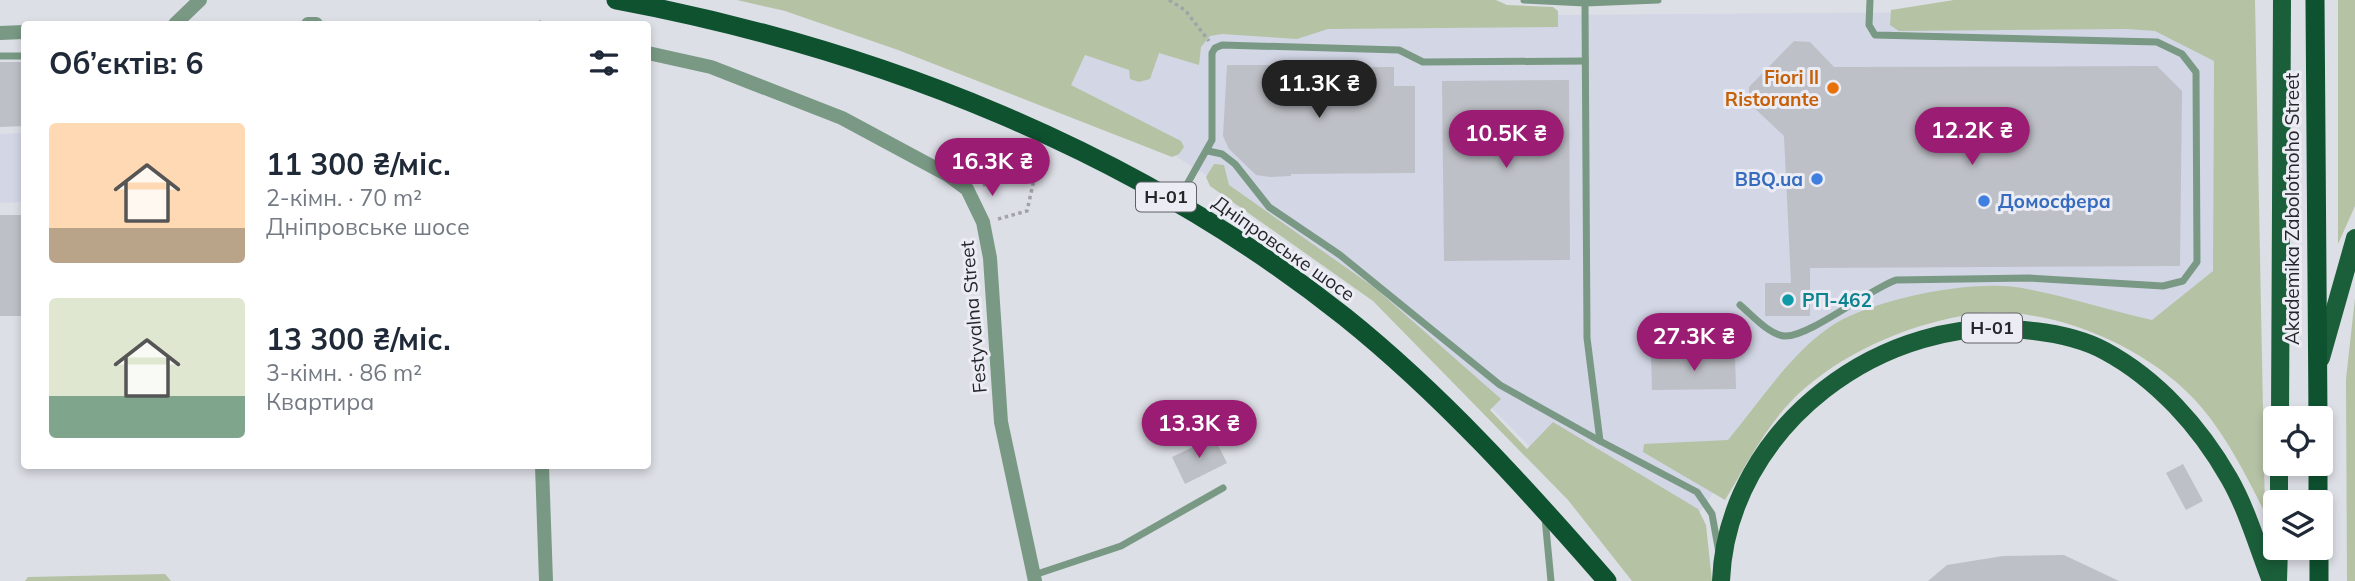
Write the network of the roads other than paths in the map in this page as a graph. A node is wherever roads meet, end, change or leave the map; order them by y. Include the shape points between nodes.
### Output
1 (200, 0) edge
2 (616, 0) edge
3 (1524, 0) edge
4 (1658, 0) edge
5 (1870, 0) edge
6 (2282, 0) edge
7 (2315, 0) edge
8 (1585, 3) junction
9 (178, 21) edge
10 (21, 32) edge
11 (0, 33) edge
12 (651, 54) edge
13 (0, 56) edge
14 (21, 56) edge
15 (1585, 61) junction
16 (1208, 151) junction
17 (1177, 203) junction
18 (2355, 238) edge
19 (1740, 305) dead end
20 (2316, 375) junction
21 (2280, 406) edge
22 (2317, 406) edge
23 (1600, 441) junction
24 (542, 469) edge
25 (1223, 488) dead end
26 (1545, 510) junction
27 (2278, 560) edge
28 (2319, 560) edge
29 (1721, 576) edge
30 (1035, 578) edge
31 (546, 581) edge
32 (1551, 581) edge
33 (1606, 581) edge
34 (2271, 581) edge
35 (2278, 581) edge
36 (2319, 581) edge

1 - 9 street
2 - 17 highway, Дніпровське шосе / Н-01 via 822,48 927,84 1100,160
3 - 8 lane
4 - 8 lane
5 - 19 lane via 1869,25 1875,35 2157,42 2182,54 2196,72 2197,262 2183,281 2163,286 2029,278 1896,280 1803,332 1784,336
6 - 21 main road, Akademika Zabolotnoho Street
7 - 20 highway, Akademika Zabolotnoho Street
8 - 15 lane
10 - 11 street
12 - 30 street, Festyvalna Street via 711,67 842,118 967,189 983,222 990,258 1002,422
13 - 14 lane
15 - 16 lane via 1423,62 1399,50 1222,46 1212,53 1212,140
15 - 23 lane via 1587,338
16 - 17 lane
16 - 23 lane via 1222,153 1269,207 1340,255 1500,385
17 - 26 highway, Дніпровське шосе / Н-01 via 1244,243 1346,318 1402,367
18 - 20 main road
20 - 22 highway, Akademika Zabolotnoho Street
23 - 29 lane via 1703,498 1715,523
24 - 31 street
25 - 30 lane via 1121,546
26 - 32 lane
26 - 33 highway, Дніпровське шосе / Н-01
27 - 35 main road
28 - 36 highway
29 - 34 main road, Н-01 via 1735,511 1753,469 1813,398 1867,360 1916,340 1972,328 2010,327 2065,335 2104,351 2148,380 2186,417 2230,479

